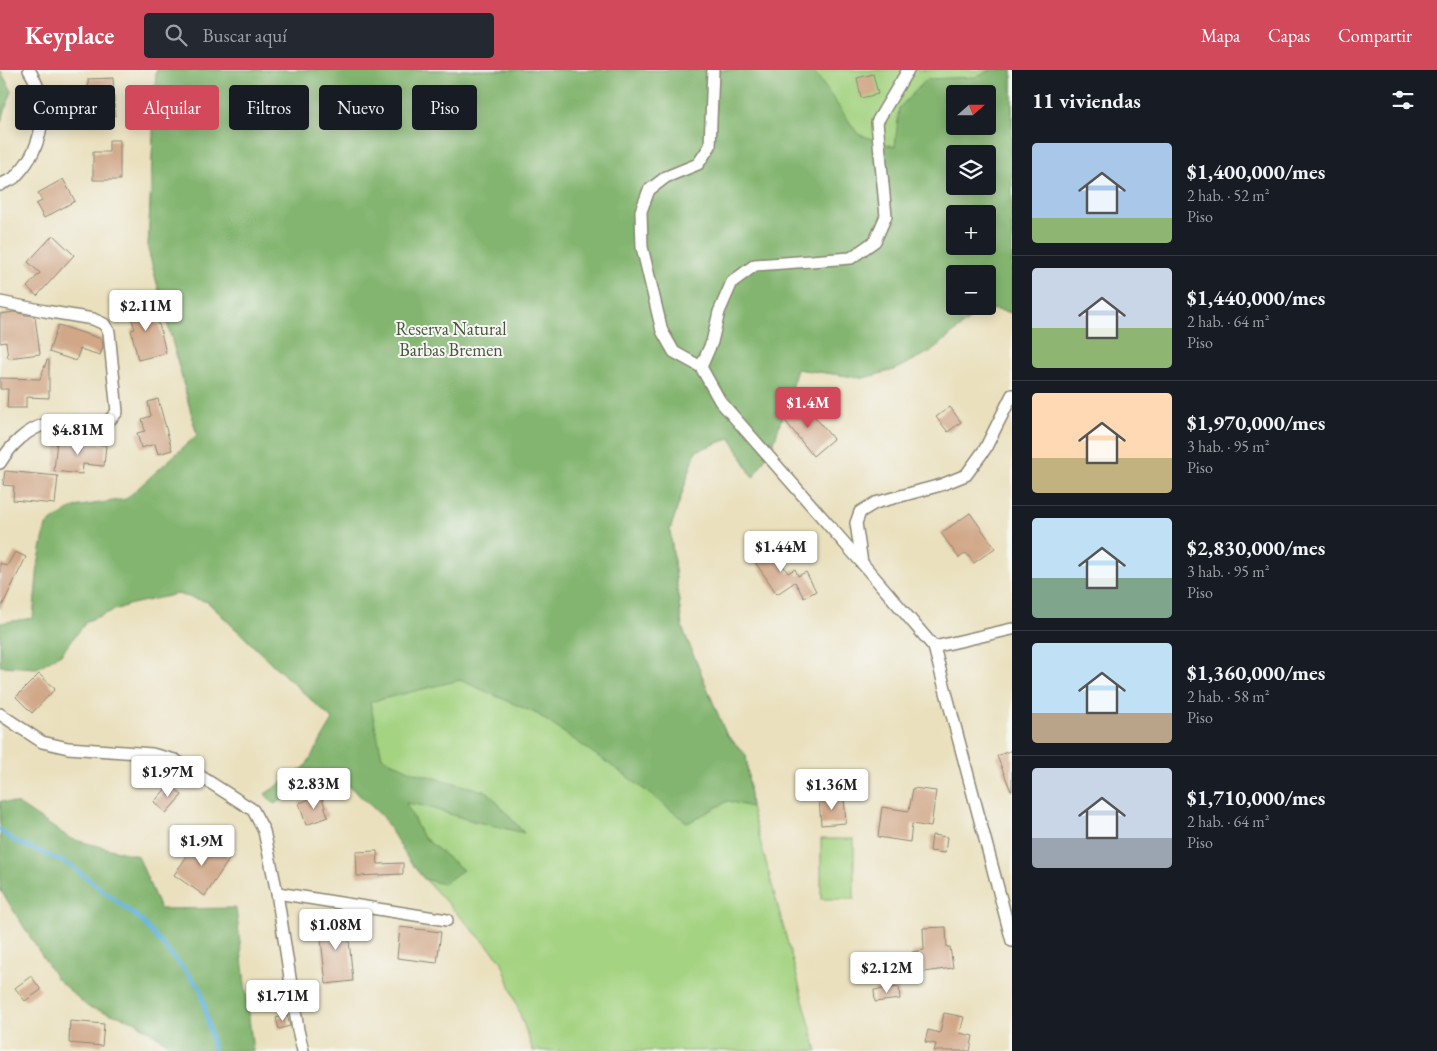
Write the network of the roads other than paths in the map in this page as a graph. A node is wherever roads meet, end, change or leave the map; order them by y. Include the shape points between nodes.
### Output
1 (29, 70) edge
2 (713, 70) edge
3 (908, 70) edge
4 (0, 185) edge
5 (0, 302) edge
6 (701, 367) junction
7 (1012, 395) edge
8 (0, 463) edge
9 (862, 563) junction
10 (1012, 628) edge
11 (934, 648) junction
12 (0, 714) edge
13 (277, 893) junction
14 (447, 920) dead end
15 (1012, 941) edge
16 (303, 1051) edge

1 - 4 street via 42,104 41,133 31,158 14,178
2 - 6 street via 710,146 698,164 666,177 649,190 640,211 642,247 662,331 674,352
3 - 6 street via 877,122 886,216 875,241 851,258 756,265 732,282
5 - 8 street via 94,319 104,324 109,332 117,412 108,421 95,425 47,424 32,430 8,450
6 - 9 street via 720,401
7 - 9 street via 986,449 966,474 875,503 860,512 856,522
9 - 11 street
10 - 11 street
11 - 15 street
12 - 13 street via 42,742 68,748 152,754 175,760 253,810 264,830
13 - 14 street
13 - 16 street

